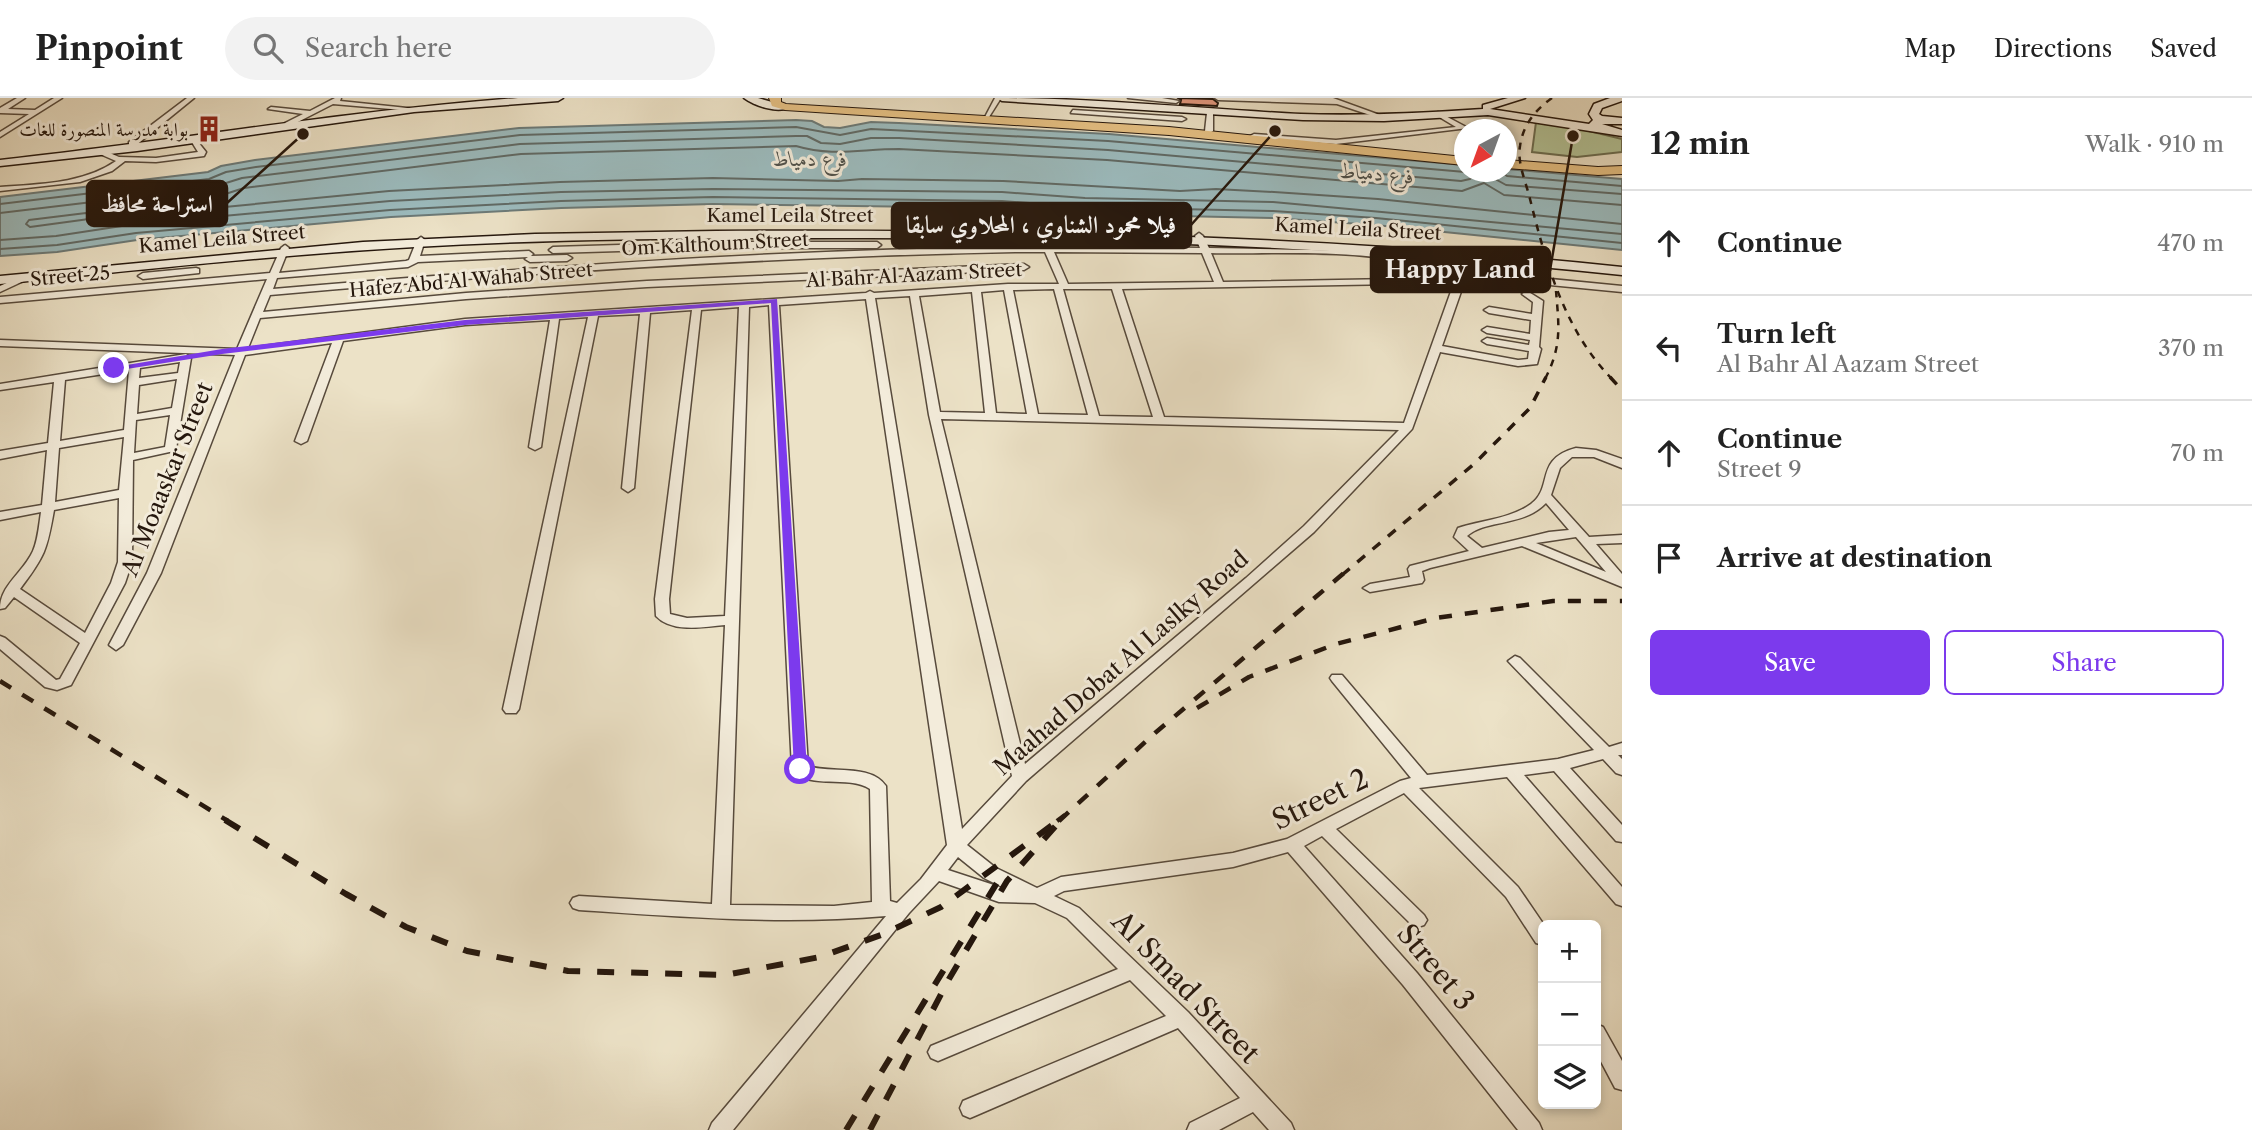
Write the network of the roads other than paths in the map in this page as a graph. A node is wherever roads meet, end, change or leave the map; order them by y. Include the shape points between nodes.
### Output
1 (22, 98) edge
2 (59, 98) edge
3 (191, 98) edge
4 (384, 98) edge
5 (427, 98) edge
6 (558, 98) edge
7 (749, 98) edge
8 (775, 98) edge
9 (1000, 98) edge
10 (1131, 98) edge
11 (1221, 98) edge
12 (1326, 98) edge
13 (324, 99) edge
14 (1525, 99) edge
15 (1620, 99) edge
16 (336, 100) edge
17 (493, 100) edge
18 (867, 101) edge
19 (1461, 101) dead end
20 (372, 102) edge
21 (1336, 102) junction
22 (1269, 105) edge
23 (785, 107) junction
24 (1246, 107) edge
25 (412, 108) junction
26 (1074, 108) edge
27 (271, 109) dead end
28 (1489, 109) junction
29 (833, 110) junction
30 (1329, 110) dead end
31 (0, 111) edge
32 (1178, 111) edge
33 (38, 112) junction
34 (1351, 112) junction
35 (1472, 112) junction
36 (311, 113) junction
37 (1216, 113) junction
38 (1593, 113) edge
39 (1438, 114) junction
40 (987, 117) junction
41 (1622, 121) edge
42 (288, 125) junction
43 (1209, 131) junction
44 (1622, 133) edge
45 (0, 135) edge
46 (1245, 136) junction
47 (194, 139) junction
48 (132, 144) junction
49 (103, 152) junction
50 (1454, 158) edge
51 (1454, 158) edge
52 (119, 159) junction
53 (0, 160) edge
54 (1517, 164) edge
55 (1517, 164) edge
56 (1622, 170) edge
57 (0, 190) edge
58 (966, 233) junction
59 (799, 236) junction
60 (529, 239) junction
61 (475, 240) junction
62 (421, 242) junction
63 (1201, 242) junction
64 (636, 243) junction
65 (891, 244) junction
66 (393, 245) junction
67 (553, 245) junction
68 (1050, 245) junction
69 (368, 246) junction
70 (718, 248) junction
71 (284, 250) junction
72 (1016, 250) junction
73 (970, 251) junction
74 (823, 256) junction
75 (529, 257) junction
76 (797, 257) junction
77 (343, 259) junction
78 (413, 261) junction
79 (198, 265) junction
80 (644, 265) junction
81 (386, 266) junction
82 (469, 266) junction
83 (364, 267) junction
84 (1024, 267) junction
85 (121, 268) junction
86 (217, 269) junction
87 (1622, 269) edge
88 (146, 270) junction
89 (276, 270) junction
90 (530, 270) junction
91 (93, 271) junction
92 (68, 273) junction
93 (826, 276) junction
94 (0, 278) edge
95 (25, 278) junction
96 (1459, 280) junction
97 (192, 282) junction
98 (361, 284) junction
99 (648, 284) junction
100 (1220, 285) junction
101 (1116, 286) junction
102 (137, 287) junction
103 (1008, 287) junction
104 (1034, 287) junction
105 (1062, 287) junction
106 (0, 289) edge
107 (110, 289) junction
108 (976, 289) junction
109 (1622, 289) edge
110 (80, 292) junction
111 (267, 292) junction
112 (914, 292) junction
113 (870, 294) junction
114 (1527, 294) dead end
115 (54, 295) junction
116 (466, 296) junction
117 (830, 297) junction
118 (0, 300) edge
119 (774, 301) junction
120 (744, 303) junction
121 (697, 306) junction
122 (648, 309) junction
123 (594, 313) junction
124 (257, 315) junction
125 (555, 316) junction
126 (1488, 320) junction
127 (465, 323) junction
128 (1537, 328) junction
129 (340, 338) junction
130 (0, 343) edge
131 (1437, 348) junction
132 (222, 352) junction
133 (240, 352) junction
134 (186, 358) junction
135 (135, 365) junction
136 (184, 375) junction
137 (60, 377) junction
138 (135, 382) junction
139 (1, 390) edge
140 (178, 410) junction
141 (935, 415) junction
142 (991, 416) junction
143 (1033, 416) junction
144 (131, 418) junction
145 (1094, 418) junction
146 (1159, 419) junction
147 (1408, 427) junction
148 (129, 433) junction
149 (301, 441) dead end
150 (54, 446) junction
151 (535, 447) dead end
152 (0, 455) edge
153 (127, 458) junction
154 (1622, 464) edge
155 (628, 488) dead end
156 (125, 493) junction
157 (1546, 496) junction
158 (48, 508) junction
159 (0, 516) edge
160 (1585, 537) junction
161 (1622, 539) edge
162 (1523, 542) junction
163 (1480, 553) junction
164 (1620, 576) edge
165 (1370, 588) dead end
166 (13, 590) junction
167 (0, 605) edge
168 (732, 620) junction
169 (0, 641) edge
170 (87, 641) junction
171 (116, 645) dead end
172 (1515, 661) dead end
173 (1337, 678) dead end
174 (511, 709) dead end
175 (1615, 752) edge
176 (1558, 765) junction
177 (1622, 769) edge
178 (1510, 771) junction
179 (1020, 777) junction
180 (1415, 783) junction
181 (1325, 829) junction
182 (1622, 836) edge
183 (1292, 844) junction
184 (958, 848) junction
185 (939, 873) junction
186 (1040, 895) junction
187 (1622, 899) edge
188 (579, 903) dead end
189 (902, 908) junction
190 (881, 909) junction
191 (721, 912) junction
192 (1418, 920) dead end
193 (1538, 931) edge
194 (1132, 971) junction
195 (1181, 1018) junction
196 (1601, 1042) edge
197 (938, 1052) dead end
198 (1622, 1080) edge
199 (1256, 1100) junction
200 (970, 1108) dead end
201 (720, 1130) edge
202 (1198, 1130) edge
203 (1283, 1130) edge
204 (1531, 1130) edge

1 - 31 street
2 - 33 street
3 - 48 street
4 - 20 street
5 - 25 street
6 - 17 street
7 - 23 street
8 - 23 main road via 776,104
9 - 26 street
9 - 40 street
10 - 32 street
11 - 24 street
11 - 37 street
12 - 21 street
13 - 16 street
14 - 28 street
15 - 38 street via 1601,104
16 - 20 street
16 - 36 street
17 - 25 street
18 - 29 main road
18 - 40 main road via 866,107 871,108
19 - 28 street
20 - 25 street
21 - 22 street
21 - 34 street
22 - 24 street
22 - 24 street
22 - 34 street via 1301,114
23 - 29 main road
24 - 37 street
25 - 42 street
26 - 32 main road
26 - 32 street
26 - 40 main road
27 - 36 street
28 - 35 street
28 - 38 street via 1567,122
29 - 50 main road via 1178,131
30 - 34 street
31 - 33 street
32 - 37 street
32 - 43 main road
33 - 45 street
34 - 39 street via 1384,118
35 - 38 street
35 - 39 street
36 - 42 street
37 - 43 street
38 - 41 street
38 - 44 street
39 - 46 street via 1464,128 1336,142
42 - 47 street
42 - 48 street
43 - 46 main road
46 - 51 main road
47 - 49 street
47 - 52 street via 201,155
48 - 53 street
49 - 52 street
49 - 53 street
52 - 57 street via 115,167 99,173
54 - 56 main road
55 - 56 main road
58 - 59 street, Kamel Leila Street
58 - 63 street, Kamel Leila Street
58 - 65 street, Kamel Leila Street
58 - 68 street, Kamel Leila Street
58 - 73 street
59 - 64 street, Kamel Leila Street
59 - 65 street, Kamel Leila Street
59 - 70 street, Kamel Leila Street
59 - 76 street
60 - 61 street, Kamel Leila Street
60 - 67 street, Kamel Leila Street
60 - 75 street
61 - 62 street, Kamel Leila Street
61 - 67 street, Kamel Leila Street
61 - 82 street
62 - 66 street, Kamel Leila Street
62 - 71 street, Kamel Leila Street
62 - 78 street
63 - 68 street, Kamel Leila Street
63 - 87 street, Kamel Leila Street via 1380,249
63 - 96 street via 1376,256 1440,268
63 - 100 street
64 - 67 street, Kamel Leila Street
64 - 67 street
64 - 70 street, Kamel Leila Street
64 - 70 street
65 - 73 street, Om Kalthoum Street
65 - 74 street, Om Kalthoum Street
66 - 69 street, Kamel Leila Street
66 - 81 street
67 - 75 street
68 - 72 street, Om Kalthoum Street
68 - 105 street
69 - 77 street, Kamel Leila Street
69 - 83 street
70 - 76 street, Om Kalthoum Street
70 - 80 street, Om Kalthoum Street
71 - 77 street, Kamel Leila Street
71 - 86 street, Kamel Leila Street via 238,259
71 - 89 street, Al Moaaskar Street
71 - 94 street, Kamel Leila Street
72 - 73 street, Om Kalthoum Street
72 - 84 street
74 - 76 street, Om Kalthoum Street
74 - 93 street
75 - 82 street
75 - 90 street
77 - 83 street, Street 25
77 - 89 street, Street 25
78 - 81 street, Street 25
78 - 82 street, Street 25 via 422,268
79 - 86 street, Kamel Leila Street
79 - 88 street, Kamel Leila Street
79 - 97 street
80 - 90 street, Om Kalthoum Street
80 - 99 street
81 - 83 street, Street 25
82 - 90 street, Om Kalthoum Street
82 - 98 street, Om Kalthoum Street
82 - 116 street
83 - 98 street
84 - 93 street, Hafez Abd Al Wahab Street
84 - 104 street
85 - 88 street, Kamel Leila Street
85 - 91 street, Kamel Leila Street
85 - 107 street
86 - 89 street, Street 25
86 - 97 street, Street 25
88 - 102 street
89 - 111 street, Al Moaaskar Street
91 - 92 street, Kamel Leila Street
91 - 110 street
92 - 95 street, Kamel Leila Street
92 - 115 street
93 - 99 street, Hafez Abd Al Wahab Street
93 - 117 street
94 - 95 street, Kamel Leila Street
95 - 106 street
96 - 100 street, Al Bahr Al Aazam Street
96 - 109 street, Al Bahr Al Aazam Street via 1522,279
96 - 131 street, Maahad Dobat Al Laslky Road
97 - 102 street, Street 25
98 - 111 street, Om Kalthoum Street
99 - 116 street, Hafez Abd Al Wahab Street
99 - 122 street
100 - 101 street, Al Bahr Al Aazam Street
101 - 105 street, Al Bahr Al Aazam Street
101 - 146 street
102 - 107 street, Street 25
103 - 104 street, Al Bahr Al Aazam Street
103 - 108 street, Al Bahr Al Aazam Street
103 - 143 street
104 - 105 street, Al Bahr Al Aazam Street
105 - 145 street
107 - 110 street, Street 25
108 - 112 street, Al Bahr Al Aazam Street
108 - 142 street
110 - 115 street, Street 25
111 - 124 street, Al Moaaskar Street
112 - 113 street, Al Bahr Al Aazam Street
112 - 141 street
113 - 117 street, Al Bahr Al Aazam Street
113 - 184 street
114 - 128 street via 1538,301
115 - 118 street, Street 25
116 - 124 street, Hafez Abd Al Wahab Street
116 - 127 street
117 - 119 street, Al Bahr Al Aazam Street
119 - 120 street, Al Bahr Al Aazam Street
119 - 190 street via 800,769 866,779 878,786
120 - 121 street, Al Bahr Al Aazam Street
120 - 168 street
121 - 122 street, Al Bahr Al Aazam Street
121 - 168 street via 663,616 682,622
122 - 123 street, Al Bahr Al Aazam Street
122 - 155 street
123 - 125 street, Al Bahr Al Aazam Street
123 - 174 street
124 - 133 street, Al Moaaskar Street
125 - 127 street, Al Bahr Al Aazam Street
125 - 151 street
126 - 128 street
126 - 128 street
126 - 128 street
127 - 129 street, Al Bahr Al Aazam Street
128 - 131 street via 1535,360 1524,364
129 - 133 street, Al Bahr Al Aazam Street
129 - 149 street
130 - 132 street, Al Bahr Al Aazam Street
131 - 147 street, Maahad Dobat Al Laslky Road
132 - 133 street, Al Bahr Al Aazam Street
132 - 134 street
133 - 171 street, Al Moaaskar Street via 155,573
134 - 135 street
134 - 136 street
135 - 137 street
135 - 138 street
136 - 138 street
136 - 140 street
137 - 139 street
137 - 150 street
138 - 144 street
140 - 144 street
140 - 153 street via 170,449
141 - 142 street
141 - 179 street
142 - 143 street
143 - 145 street
144 - 148 street
145 - 146 street
146 - 147 street
147 - 179 street, Maahad Dobat Al Laslky Road via 1309,529
148 - 150 street
148 - 153 street
150 - 152 street
150 - 158 street
153 - 156 street
154 - 157 street via 1592,451 1562,458 1555,465
156 - 158 street
156 - 170 street via 125,562
157 - 160 street
157 - 163 street via 1522,514 1462,531 1460,537
158 - 159 street
158 - 166 street via 38,556
160 - 161 street
160 - 162 street
160 - 164 street
162 - 163 street
162 - 164 street
163 - 165 street via 1419,568 1417,580
166 - 167 street
166 - 170 street
168 - 191 street
169 - 170 street via 57,685 69,680
172 - 175 street
173 - 180 street
175 - 176 street, Street 2
175 - 177 street
176 - 178 street, Street 2
176 - 182 street
178 - 180 street, Street 2
178 - 187 street
179 - 184 street, Maahad Dobat Al Laslky Road
180 - 181 street, Street 2
180 - 193 street via 1512,892
181 - 183 street, Street 2
181 - 192 street
183 - 186 street, Street 2 via 1199,866 1061,884
183 - 204 street, Street 3 via 1410,979
184 - 185 street, Maahad Dobat Al Laslky Road
184 - 186 street, Al Smad Street via 985,870
185 - 186 street, Al Smad Street via 999,895
185 - 189 street, Maahad Dobat Al Laslky Road
186 - 194 street, Al Smad Street via 1073,913
188 - 191 street
189 - 190 street
189 - 201 street, Maahad Dobat Al Laslky Road
190 - 191 street
194 - 195 street, Al Smad Street
194 - 197 street
195 - 199 street, Al Smad Street
195 - 200 street
196 - 198 street
199 - 202 street
199 - 203 street, Al Smad Street

